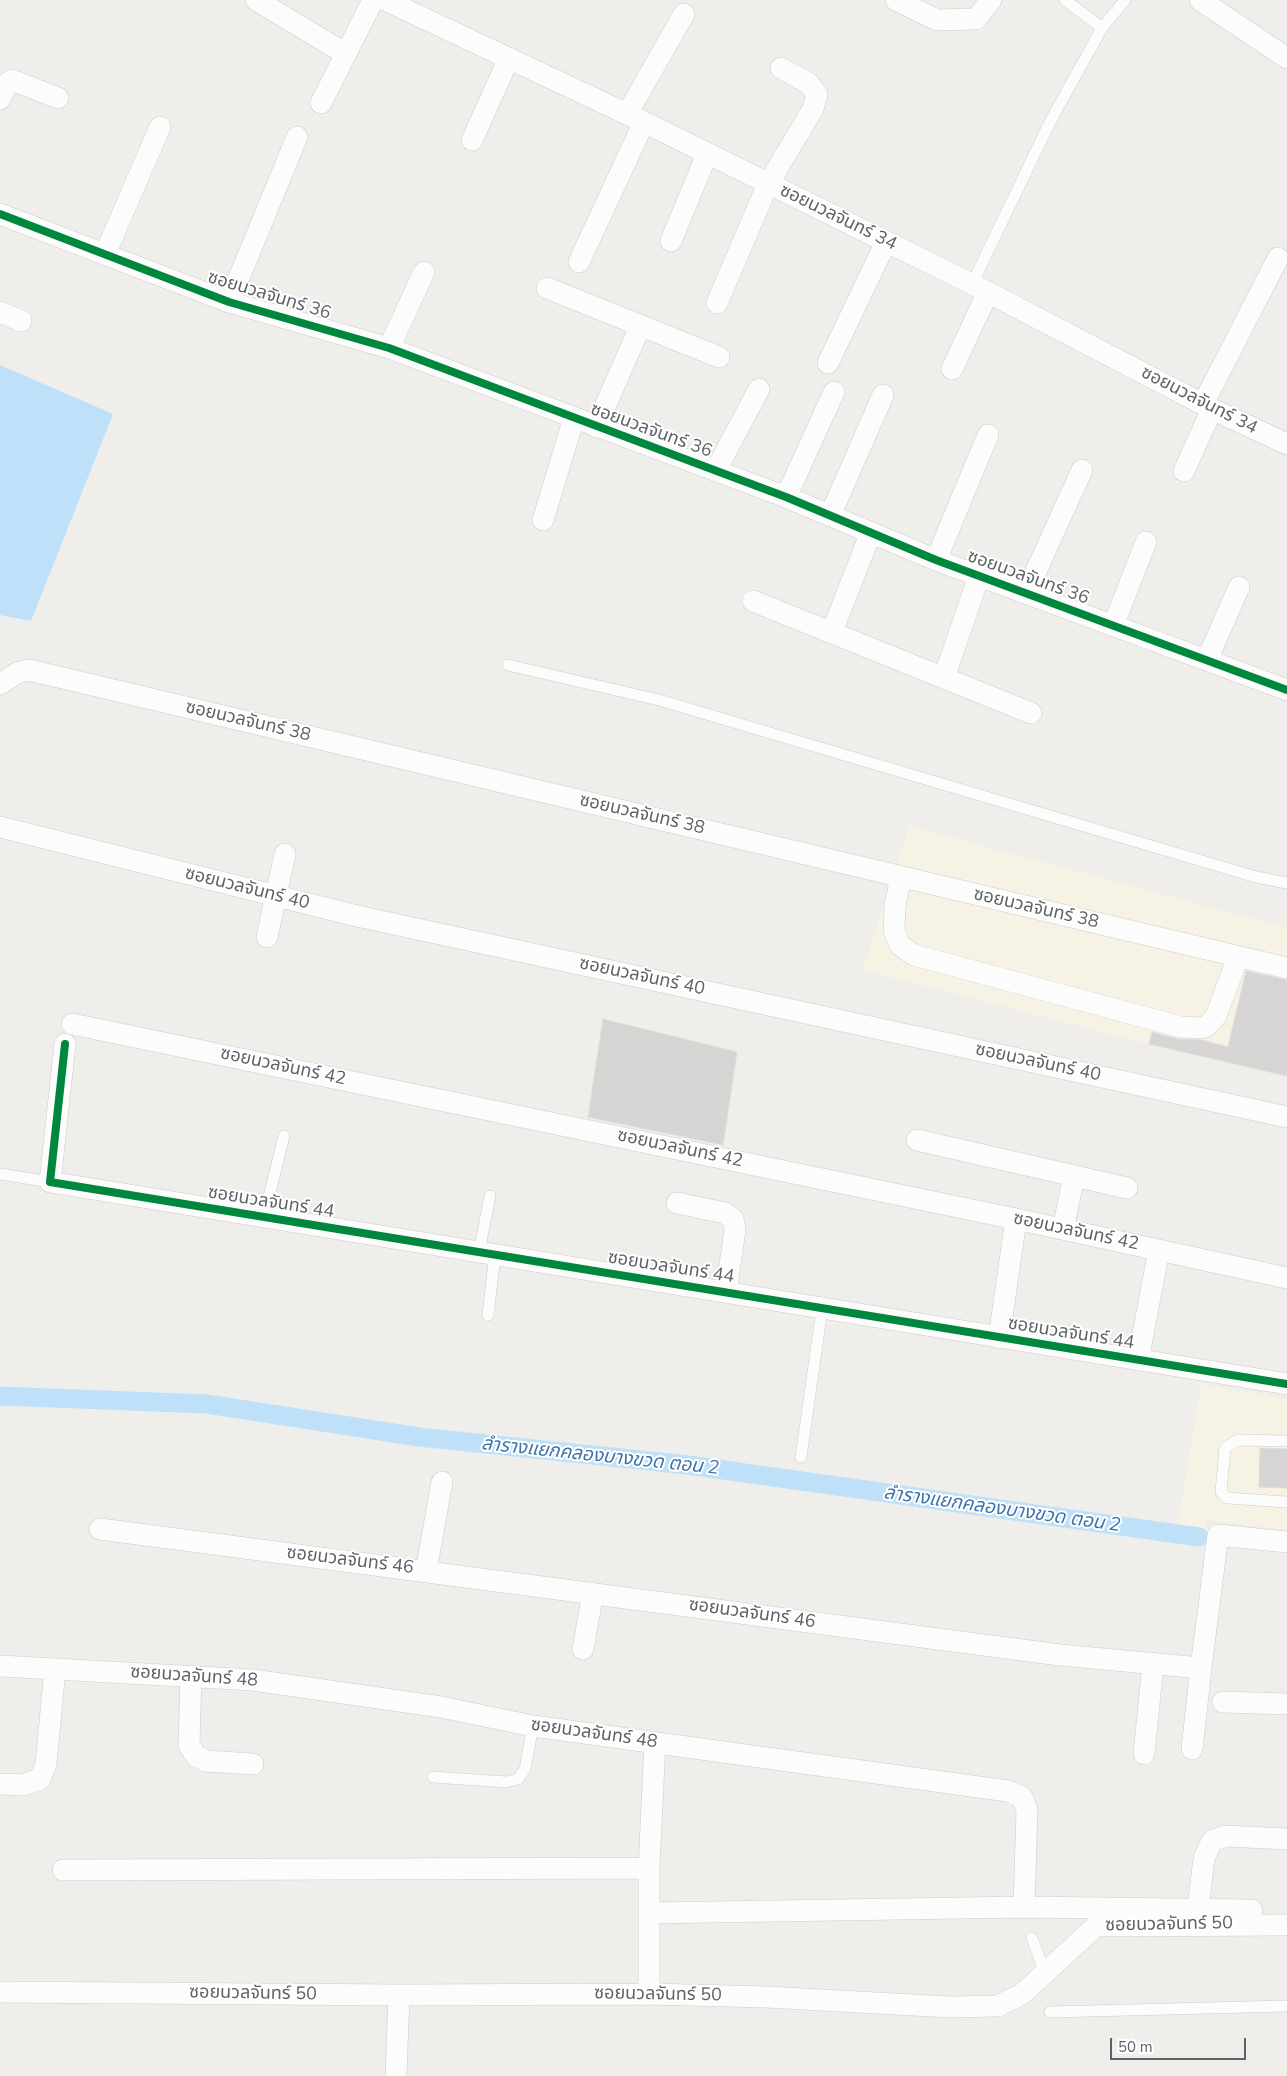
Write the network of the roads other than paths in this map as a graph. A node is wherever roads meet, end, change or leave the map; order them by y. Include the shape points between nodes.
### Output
1 (256, 0) edge
2 (373, 0) edge
3 (385, 0) edge
4 (896, 0) edge
5 (991, 0) edge
6 (1065, 0) edge
7 (1125, 0) edge
8 (1200, 0) edge
9 (684, 14) dead end
10 (1102, 28) junction
11 (346, 54) junction
12 (509, 58) junction
13 (1287, 58) edge
14 (781, 68) dead end
15 (58, 98) dead end
16 (0, 99) edge
17 (321, 103) dead end
18 (635, 118) junction
19 (160, 127) dead end
20 (296, 138) dead end
21 (472, 140) dead end
22 (707, 154) junction
23 (768, 184) junction
24 (0, 214) edge
25 (670, 241) dead end
26 (886, 242) junction
27 (105, 254) junction
28 (1278, 258) dead end
29 (579, 262) dead end
30 (424, 272) dead end
31 (547, 288) dead end
32 (980, 288) junction
33 (229, 302) junction
34 (717, 304) dead end
35 (0, 312) edge
36 (21, 321) dead end
37 (640, 327) junction
38 (389, 348) junction
39 (719, 357) dead end
40 (828, 363) dead end
41 (952, 368) dead end
42 (758, 389) dead end
43 (834, 392) dead end
44 (883, 396) dead end
45 (1208, 406) junction
46 (574, 418) junction
47 (596, 426) junction
48 (988, 435) dead end
49 (1287, 444) edge
50 (716, 470) junction
51 (1082, 470) dead end
52 (1184, 471) dead end
53 (786, 497) junction
54 (830, 516) junction
55 (543, 520) dead end
56 (872, 532) junction
57 (1146, 542) dead end
58 (936, 560) junction
59 (979, 576) junction
60 (1239, 587) dead end
61 (1026, 593) junction
62 (753, 600) dead end
63 (1113, 626) junction
64 (832, 632) junction
65 (1207, 660) junction
66 (508, 665) dead end
67 (944, 678) junction
68 (0, 684) edge
69 (1287, 690) edge
70 (1031, 713) dead end
71 (0, 827) edge
72 (285, 854) dead end
73 (901, 877) junction
74 (1287, 884) edge
75 (276, 896) junction
76 (267, 937) dead end
77 (1238, 957) junction
78 (1287, 968) edge
79 (72, 1024) dead end
80 (65, 1044) dead end
81 (1287, 1117) edge
82 (284, 1136) dead end
83 (917, 1140) dead end
84 (0, 1174) edge
85 (1074, 1176) junction
86 (50, 1182) junction
87 (1127, 1188) dead end
88 (490, 1196) dead end
89 (677, 1203) dead end
90 (264, 1217) junction
91 (1016, 1219) junction
92 (1063, 1229) junction
93 (1159, 1250) junction
94 (487, 1254) junction
95 (1287, 1278) edge
96 (726, 1292) junction
97 (822, 1309) junction
98 (488, 1315) dead end
99 (999, 1338) junction
100 (1138, 1360) junction
101 (1287, 1384) edge
102 (1287, 1441) edge
103 (801, 1457) dead end
104 (442, 1482) dead end
105 (1287, 1502) edge
106 (100, 1529) dead end
107 (1287, 1542) edge
108 (426, 1571) junction
109 (593, 1593) junction
110 (583, 1649) dead end
111 (1153, 1664) junction
112 (0, 1666) edge
113 (1201, 1668) junction
114 (55, 1669) junction
115 (192, 1676) junction
116 (1223, 1702) dead end
117 (1287, 1704) edge
118 (534, 1726) junction
119 (655, 1742) junction
120 (1192, 1749) dead end
121 (1144, 1754) dead end
122 (253, 1764) dead end
123 (433, 1777) dead end
124 (0, 1784) edge
125 (1287, 1839) edge
126 (649, 1868) junction
127 (63, 1870) dead end
128 (1024, 1907) junction
129 (1198, 1909) junction
130 (1287, 1911) edge
131 (650, 1912) junction
132 (1287, 1925) edge
133 (1032, 1938) dead end
134 (1045, 1973) junction
135 (0, 1992) edge
136 (649, 1994) junction
137 (399, 1995) junction
138 (1287, 2006) edge
139 (1050, 2012) dead end
140 (396, 2076) edge

1 - 11 street
2 - 11 street
3 - 12 street, ซอยนวลจันทร์ 34
4 - 5 street via 937,20 976,19
6 - 10 lane
7 - 10 lane
8 - 13 street
9 - 18 street
10 - 32 lane via 1051,120
11 - 17 street
12 - 18 street, ซอยนวลจันทร์ 34
12 - 21 street
14 - 23 street via 808,83 817,94 813,109
15 - 16 street via 12,80
18 - 22 street, ซอยนวลจันทร์ 34
18 - 29 street
19 - 27 street
20 - 33 street
22 - 23 street, ซอยนวลจันทร์ 34
22 - 25 street
23 - 26 street, ซอยนวลจันทร์ 34
23 - 34 street
24 - 27 street, ซอยนวลจันทร์ 36
26 - 32 street, ซอยนวลจันทร์ 34
26 - 40 street
27 - 33 street, ซอยนวลจันทร์ 36
28 - 45 street
30 - 38 street
31 - 37 street
32 - 41 street
32 - 45 street, ซอยนวลจันทร์ 34
33 - 38 street, ซอยนวลจันทร์ 36
35 - 36 street
37 - 39 street
37 - 47 street
38 - 46 street, ซอยนวลจันทร์ 36
42 - 50 street
43 - 53 street
44 - 54 street
45 - 49 street, ซอยนวลจันทร์ 34
45 - 52 street
46 - 47 street, ซอยนวลจันทร์ 36
46 - 55 street
47 - 50 street, ซอยนวลจันทร์ 36
48 - 58 street
50 - 53 street, ซอยนวลจันทร์ 36
51 - 61 street
53 - 54 street, ซอยนวลจันทร์ 36
54 - 56 street, ซอยนวลจันทร์ 36
56 - 58 street, ซอยนวลจันทร์ 36
56 - 64 street
57 - 63 street
58 - 59 street, ซอยนวลจันทร์ 36
59 - 61 street, ซอยนวลจันทร์ 36
59 - 67 street
60 - 65 street
61 - 63 street, ซอยนวลจันทร์ 36
62 - 64 street
63 - 65 street, ซอยนวลจันทร์ 36
64 - 67 street
65 - 69 street, ซอยนวลจันทร์ 36
66 - 74 lane via 659,700
67 - 70 street
68 - 73 street, ซอยนวลจันทร์ 38 via 17,673 29,670
71 - 75 street, ซอยนวลจันทร์ 40
72 - 75 street
73 - 77 street, ซอยนวลจันทร์ 38
73 - 77 street via 894,931 900,945 914,955 1181,1027 1201,1028 1216,1016
75 - 76 street
75 - 81 street, ซอยนวลจันทร์ 40
77 - 78 street, ซอยนวลจันทร์ 38
79 - 91 street, ซอยนวลจันทร์ 42
80 - 86 street
82 - 90 lane
83 - 85 street
84 - 86 lane
85 - 87 street
85 - 92 street
86 - 90 street, ซอยนวลจันทร์ 44
88 - 94 lane
89 - 96 street via 725,1214 733,1220 735,1230
90 - 94 street, ซอยนวลจันทร์ 44
91 - 92 street, ซอยนวลจันทร์ 42
91 - 99 street
92 - 93 street, ซอยนวลจันทร์ 42
93 - 95 street, ซอยนวลจันทร์ 42
93 - 100 street
94 - 96 street, ซอยนวลจันทร์ 44
94 - 98 lane
96 - 97 street, ซอยนวลจันทร์ 44
97 - 99 street, ซอยนวลจันทร์ 44
97 - 103 lane
99 - 100 street, ซอยนวลจันทร์ 44
100 - 101 street, ซอยนวลจันทร์ 44
102 - 105 lane via 1238,1440 1225,1448 1221,1492 1227,1498
104 - 108 street
106 - 108 street, ซอยนวลจันทร์ 46
107 - 113 street via 1218,1534
108 - 109 street, ซอยนวลจันทร์ 46
109 - 110 street
109 - 111 street, ซอยนวลจันทร์ 46 via 1060,1655
111 - 113 street, ซอยนวลจันทร์ 46
111 - 121 street
112 - 114 street, ซอยนวลจันทร์ 48
113 - 120 street
114 - 115 street, ซอยนวลจันทร์ 48
114 - 124 street via 46,1764 40,1779 23,1784
115 - 118 street, ซอยนวลจันทร์ 48 via 253,1680 441,1707
115 - 122 street via 189,1745 196,1756 206,1761
116 - 117 street
118 - 119 street, ซอยนวลจันทร์ 48
118 - 123 lane via 525,1770 518,1779 506,1782
119 - 126 street
119 - 128 street, ซอยนวลจันทร์ 48 via 1008,1790 1022,1797 1028,1809
125 - 129 street via 1226,1836 1212,1841 1204,1858
126 - 127 street
126 - 131 street
128 - 129 street
128 - 131 street
129 - 130 street
131 - 136 street
132 - 134 street, ซอยนวลจันทร์ 50 via 1096,1926
133 - 134 lane
134 - 136 street, ซอยนวลจันทร์ 50 via 1022,1994 998,2006 950,2007
135 - 137 street, ซอยนวลจันทร์ 50
136 - 137 street, ซอยนวลจันทร์ 50
137 - 140 street
138 - 139 lane

